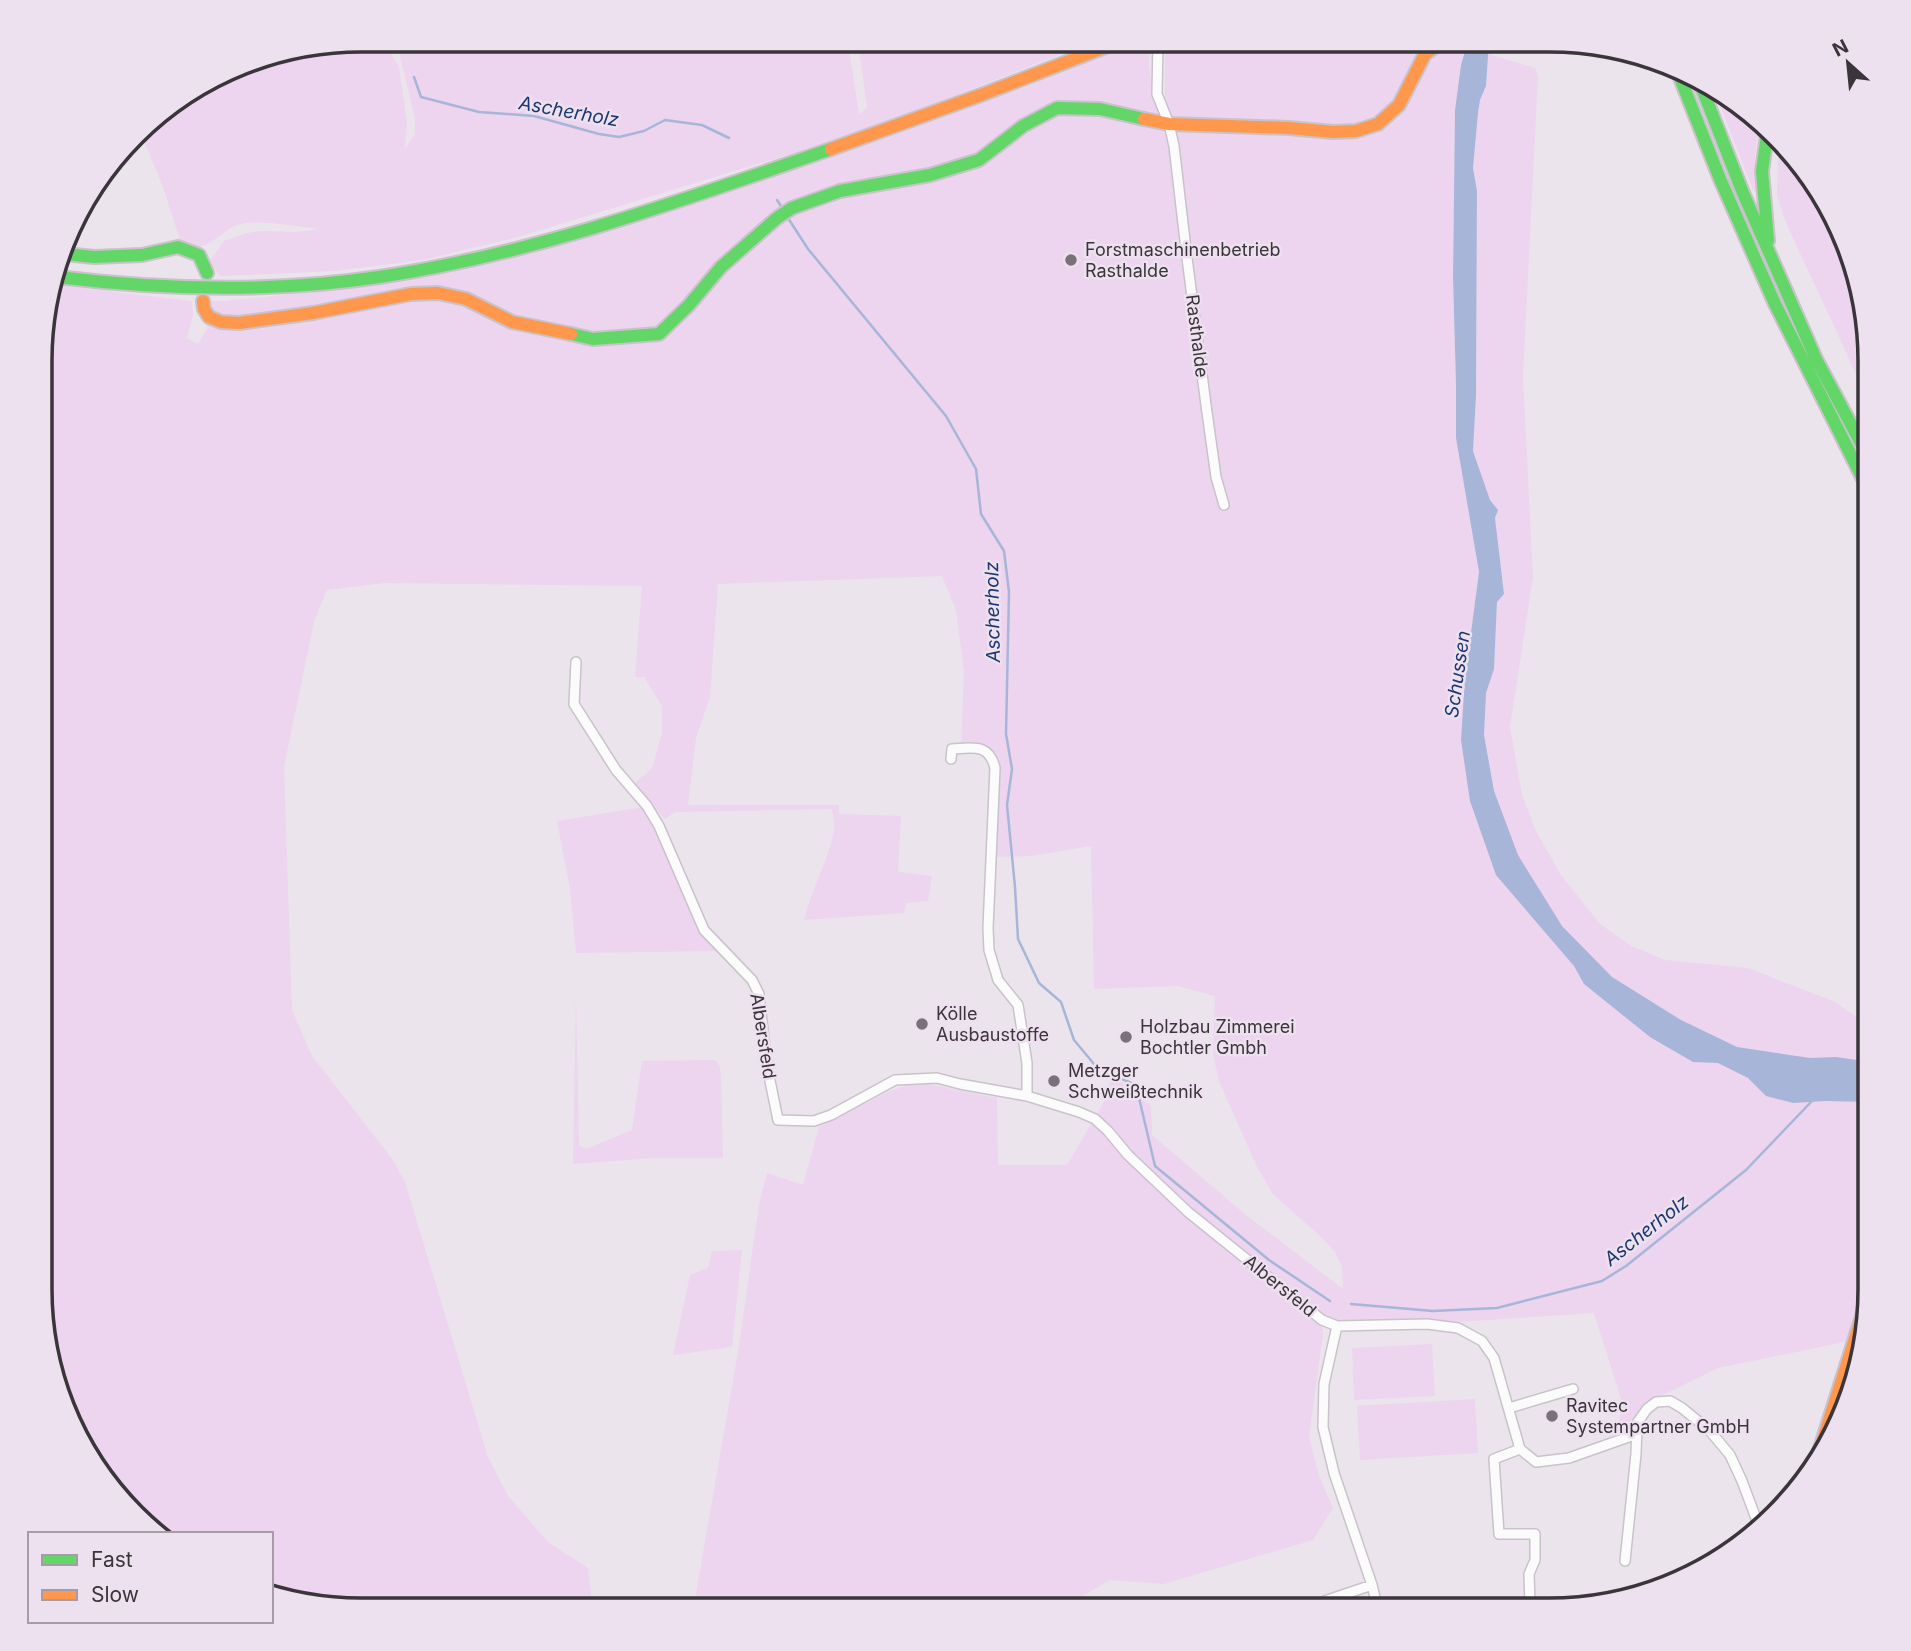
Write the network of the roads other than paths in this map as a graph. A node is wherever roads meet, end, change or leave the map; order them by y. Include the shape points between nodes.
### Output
1 (1092, 52) edge
2 (1158, 52) edge
3 (1428, 52) edge
4 (1682, 82) edge
5 (1705, 95) edge
6 (1169, 124) junction
7 (1766, 141) edge
8 (1764, 231) junction
9 (72, 255) edge
10 (207, 273) dead end
11 (64, 279) edge
12 (203, 301) dead end
13 (1858, 438) edge
14 (1858, 469) edge
15 (1224, 505) dead end
16 (576, 662) dead end
17 (951, 759) dead end
18 (1027, 1096) junction
19 (1337, 1326) junction
20 (1855, 1340) edge
21 (1573, 1389) dead end
22 (1509, 1408) junction
23 (1828, 1424) edge
24 (1637, 1434) junction
25 (1520, 1449) junction
26 (1756, 1519) edge
27 (1625, 1561) dead end
28 (1372, 1585) junction
29 (1334, 1598) edge
30 (1375, 1598) edge
31 (1530, 1598) edge

1 - 11 main road via 760,173 585,229 471,259 379,276 268,287 217,289
2 - 6 street, Rasthalde via 1157,94
3 - 6 main road via 1399,105 1378,124 1356,131
4 - 14 main road via 1754,258
5 - 8 main road
6 - 12 main road via 1100,109 1057,108 1023,126 979,160 930,175 840,191 792,208 720,267 659,334 593,340 512,323 466,299 438,293 239,323 209,317
6 - 15 street, Rasthalde via 1214,465
7 - 8 main road
8 - 13 main road via 1769,253 1816,359
9 - 10 main road via 142,255 178,247 199,256
16 - 18 street, Albersfeld via 574,704 659,826 704,930 752,980 759,994 778,1120 814,1121 895,1080 937,1078
17 - 18 street via 952,750 982,748 996,768 989,950 998,980 1018,1004
18 - 19 street, Albersfeld via 1095,1119 1188,1212 1322,1320
19 - 22 street via 1458,1328 1482,1341 1494,1358
19 - 28 street via 1324,1384 1323,1427
20 - 23 main road
21 - 22 street
22 - 25 street
24 - 25 street via 1569,1458 1536,1462
24 - 26 street via 1637,1423 1656,1402 1670,1401 1682,1408 1730,1455
24 - 27 street
25 - 31 street via 1494,1459 1499,1534 1535,1534
28 - 29 street
28 - 30 street

